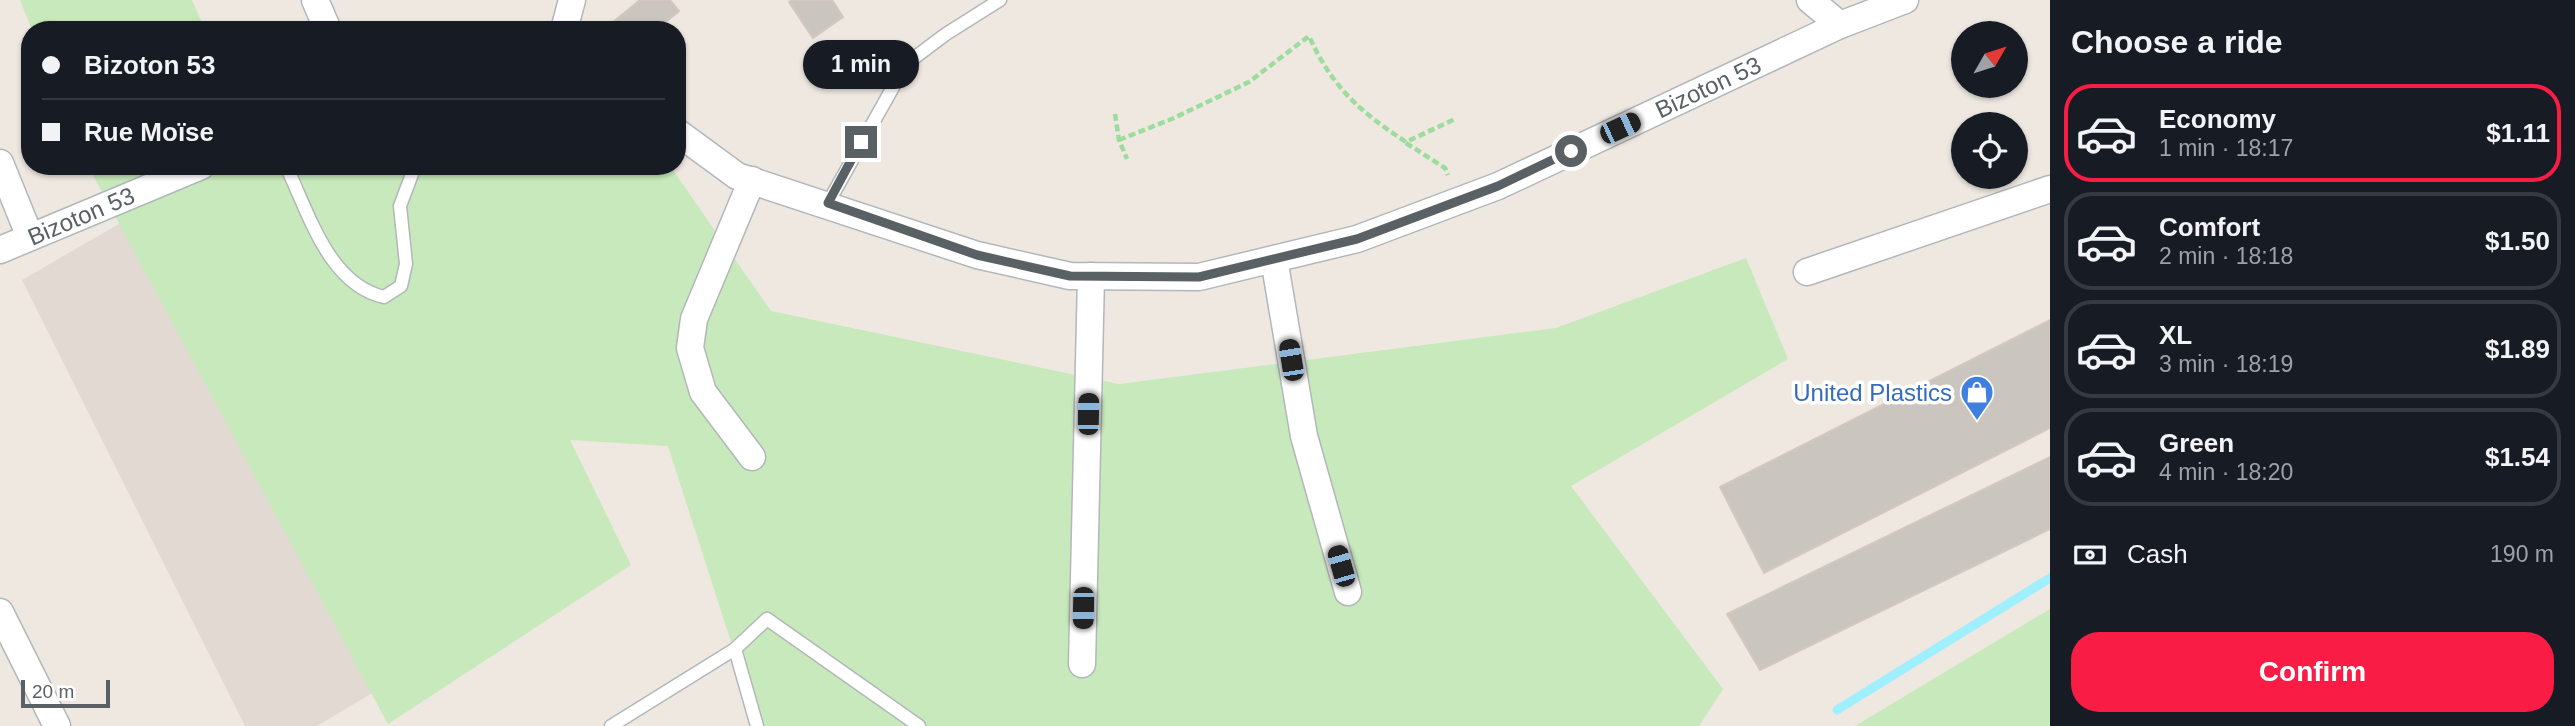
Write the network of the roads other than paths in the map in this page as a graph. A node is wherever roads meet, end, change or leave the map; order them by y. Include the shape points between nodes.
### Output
1 (315, 0) edge
2 (572, 0) edge
3 (1000, 0) edge
4 (1810, 0) edge
5 (1905, 0) edge
6 (324, 21) edge
7 (566, 21) edge
8 (1840, 25) junction
9 (686, 139) edge
10 (0, 163) edge
11 (179, 175) edge
12 (290, 175) edge
13 (412, 175) edge
14 (752, 180) junction
15 (2050, 189) edge
16 (828, 203) junction
17 (30, 237) junction
18 (0, 250) edge
19 (1274, 259) junction
20 (1807, 272) dead end
21 (1091, 276) junction
22 (752, 457) dead end
23 (1348, 592) dead end
24 (0, 612) edge
25 (735, 649) junction
26 (1082, 664) dead end
27 (57, 726) edge
28 (611, 726) edge
29 (757, 726) edge
30 (919, 726) edge

1 - 6 street
2 - 7 street
3 - 16 lane via 906,64
4 - 8 street
5 - 8 street, Bizoton 53
8 - 19 street, Bizoton 53 via 1498,186 1357,239
9 - 14 street, Bizoton 53 via 737,176
10 - 17 street
11 - 17 street, Bizoton 53
12 - 13 lane via 334,262 364,293 384,298 401,286 406,264 400,206
14 - 16 street, Bizoton 53
14 - 22 street via 694,319 690,348 703,391
15 - 20 street
16 - 21 street, Bizoton 53 via 977,255 1070,276
17 - 18 street, Bizoton 53
19 - 21 street, Bizoton 53 via 1199,277
19 - 23 street via 1304,436
21 - 26 street
24 - 27 street
25 - 28 lane
25 - 29 lane
25 - 30 lane via 767,618

